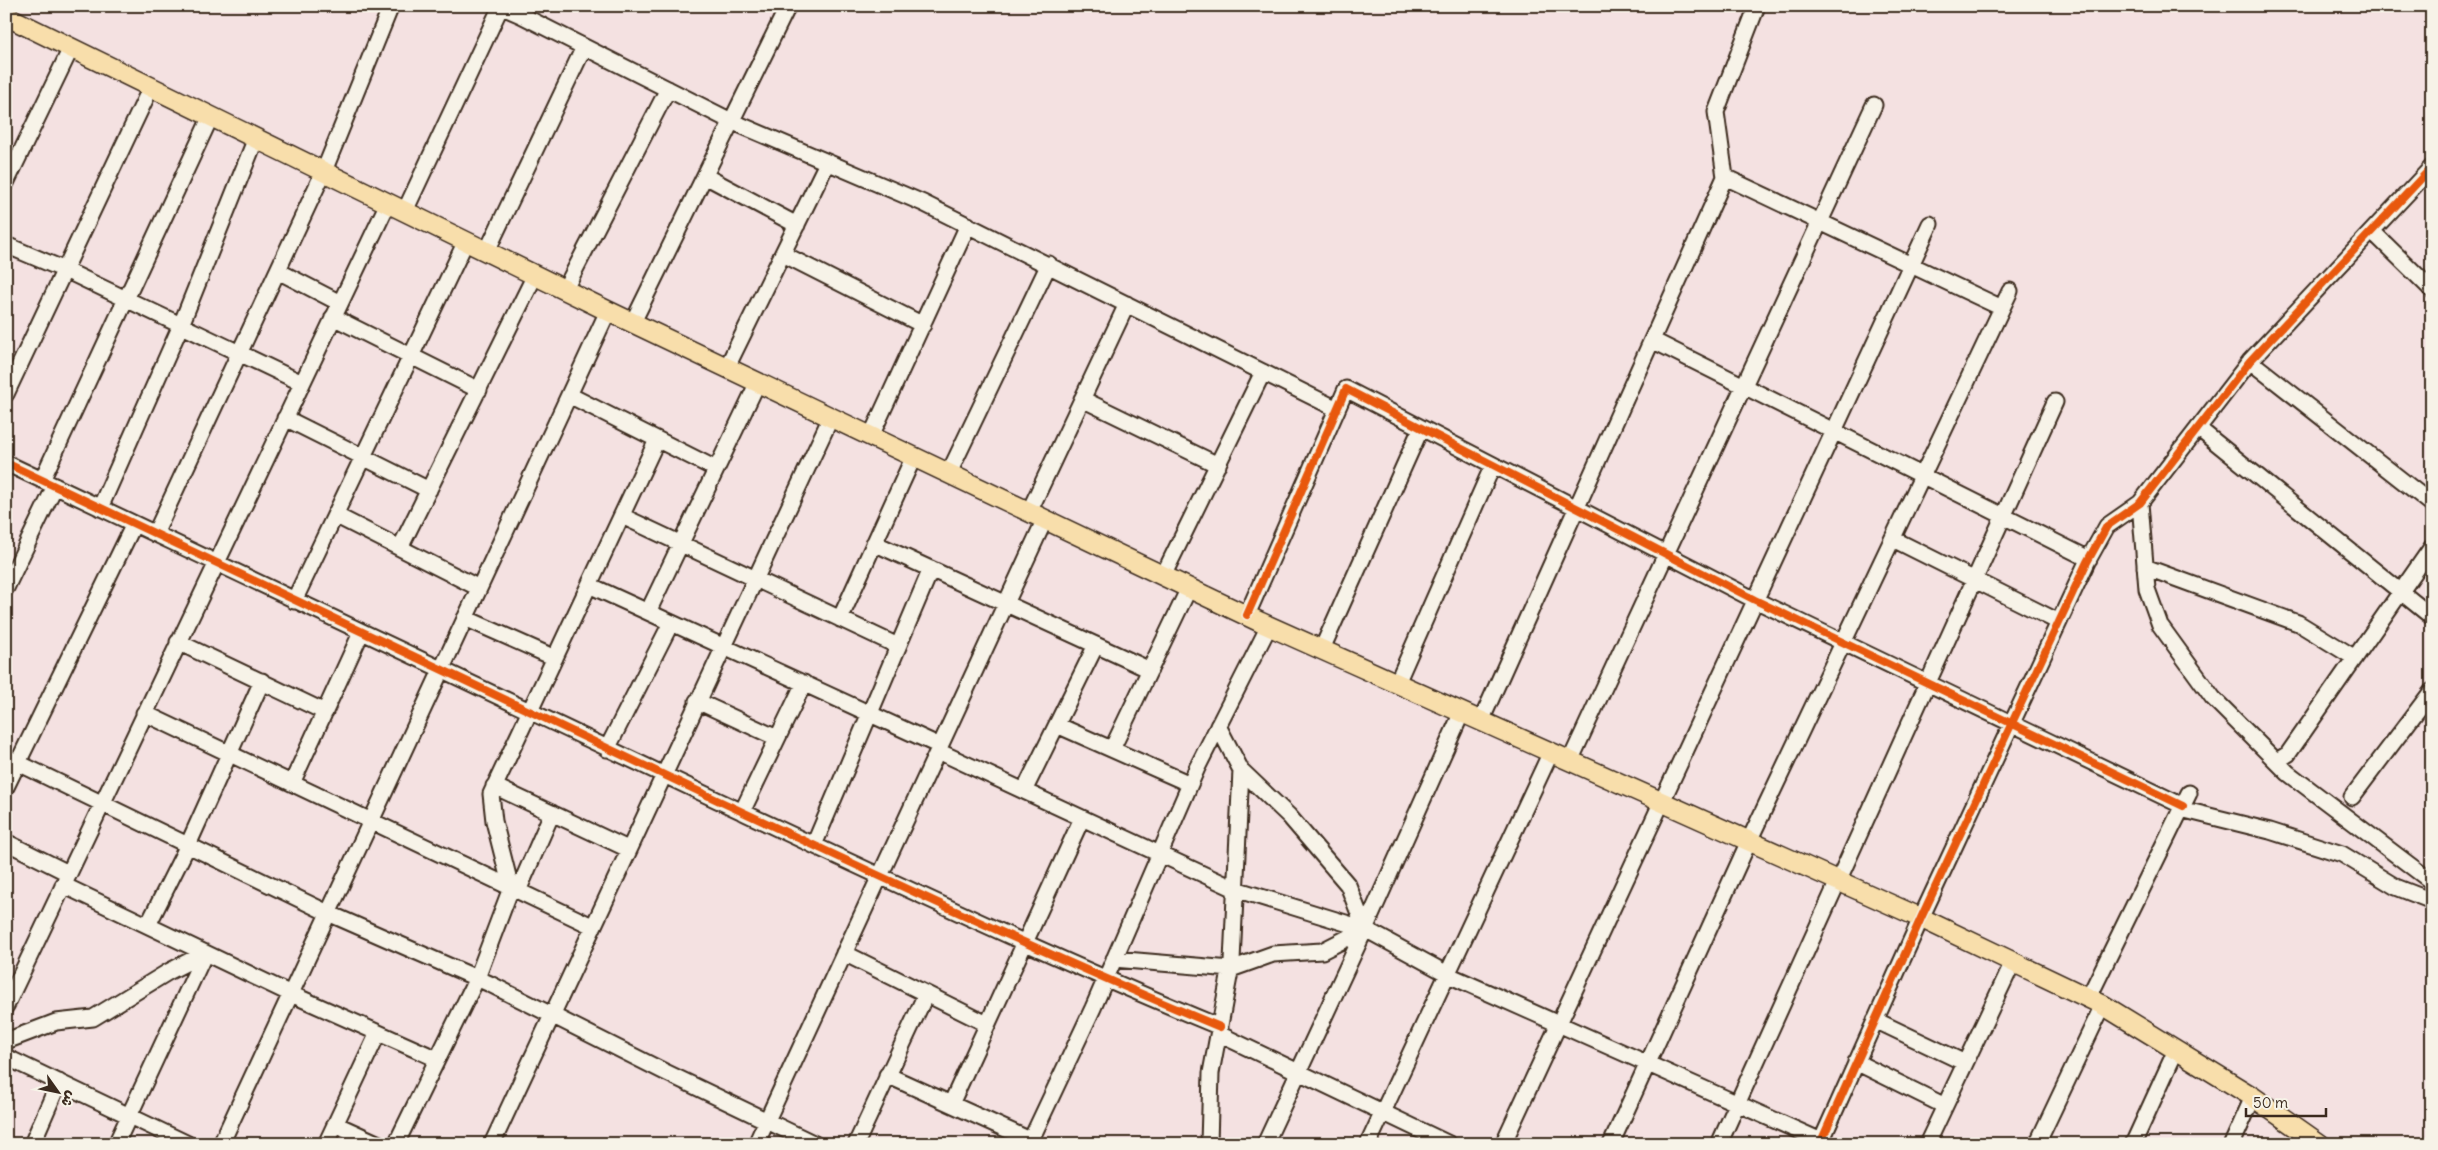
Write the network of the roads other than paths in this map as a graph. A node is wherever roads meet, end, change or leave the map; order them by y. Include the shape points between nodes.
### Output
1 (391, 6) edge
2 (500, 6) edge
3 (788, 6) edge
4 (1757, 6) edge
5 (6, 16) edge
6 (584, 47) junction
7 (70, 48) junction
8 (152, 87) junction
9 (668, 89) junction
10 (1874, 106) dead end
11 (211, 116) junction
12 (732, 122) junction
13 (256, 138) junction
14 (827, 163) junction
15 (2432, 167) edge
16 (324, 171) junction
17 (705, 176) junction
18 (1725, 177) junction
19 (6, 183) edge
20 (388, 202) junction
21 (405, 211) junction
22 (1820, 222) junction
23 (1930, 224) dead end
24 (797, 225) junction
25 (968, 225) junction
26 (2372, 231) junction
27 (466, 241) junction
28 (6, 245) edge
29 (487, 251) junction
30 (782, 254) junction
31 (1049, 264) junction
32 (1911, 265) junction
33 (65, 270) junction
34 (278, 271) junction
35 (535, 275) junction
36 (565, 290) junction
37 (2432, 290) edge
38 (2010, 291) dead end
39 (126, 299) junction
40 (1127, 304) junction
41 (2002, 308) junction
42 (336, 310) junction
43 (608, 311) junction
44 (633, 322) junction
45 (923, 324) junction
46 (181, 326) junction
47 (1652, 340) junction
48 (239, 353) junction
49 (411, 356) junction
50 (2250, 361) junction
51 (727, 367) junction
52 (1263, 372) junction
53 (758, 382) junction
54 (302, 383) junction
55 (1744, 386) junction
56 (479, 390) junction
57 (6, 394) edge
58 (569, 396) junction
59 (1082, 399) junction
60 (2055, 402) dead end
61 (1337, 409) junction
62 (831, 417) junction
63 (285, 418) junction
64 (1421, 428) junction
65 (2198, 428) junction
66 (1834, 431) junction
67 (871, 436) junction
68 (657, 440) junction
69 (914, 456) junction
70 (363, 457) junction
71 (6, 463) edge
72 (1218, 465) junction
73 (1493, 465) junction
74 (716, 469) junction
75 (949, 474) junction
76 (1923, 476) junction
77 (48, 483) junction
78 (429, 490) junction
79 (2140, 503) junction
80 (2432, 504) edge
81 (100, 508) junction
82 (1577, 508) junction
83 (335, 515) junction
84 (622, 516) junction
85 (1037, 516) junction
86 (2003, 516) junction
87 (134, 524) junction
88 (155, 534) junction
89 (1893, 539) junction
90 (874, 543) junction
91 (681, 544) junction
92 (2432, 547) edge
93 (400, 548) junction
94 (1666, 554) junction
95 (2089, 559) junction
96 (216, 563) junction
97 (2145, 567) junction
98 (931, 569) junction
99 (1163, 576) junction
100 (755, 579) junction
101 (1974, 580) junction
102 (589, 585) junction
103 (6, 588) edge
104 (479, 588) junction
105 (1189, 588) junction
106 (2402, 591) junction
107 (294, 600) junction
108 (1755, 600) junction
109 (1006, 604) junction
110 (648, 612) junction
111 (1247, 616) junction
112 (2432, 617) edge
113 (465, 618) junction
114 (840, 619) junction
115 (2059, 622) junction
116 (671, 623) junction
117 (1269, 626) junction
118 (361, 633) junction
119 (178, 642) junction
120 (1844, 642) junction
121 (1096, 645) junction
122 (723, 646) junction
123 (898, 646) junction
124 (1322, 649) junction
125 (555, 658) junction
126 (2355, 658) junction
127 (1150, 670) junction
128 (441, 671) junction
129 (262, 682) junction
130 (804, 683) junction
131 (1397, 683) junction
132 (1927, 683) junction
133 (2432, 691) edge
134 (697, 701) junction
135 (325, 712) junction
136 (529, 712) junction
137 (1462, 712) junction
138 (144, 713) junction
139 (870, 714) junction
140 (1481, 721) junction
141 (2012, 724) junction
142 (1057, 725) junction
143 (1218, 726) junction
144 (778, 738) junction
145 (939, 748) junction
146 (608, 749) junction
147 (1112, 749) junction
148 (1551, 752) junction
149 (229, 753) junction
150 (12, 759) edge
151 (1570, 761) junction
152 (2276, 761) junction
153 (1240, 770) junction
154 (662, 774) junction
155 (292, 783) junction
156 (1190, 784) junction
157 (494, 786) junction
158 (6, 787) edge
159 (1024, 791) junction
160 (2352, 798) dead end
161 (1662, 802) junction
162 (101, 803) junction
163 (2184, 803) junction
164 (742, 812) junction
165 (552, 813) junction
166 (1082, 818) junction
167 (371, 820) junction
168 (1749, 841) junction
169 (6, 842) edge
170 (188, 844) junction
171 (814, 845) junction
172 (628, 849) junction
173 (1160, 854) junction
174 (880, 876) junction
175 (66, 879) junction
176 (1838, 880) junction
177 (2432, 882) edge
178 (514, 889) junction
179 (1235, 889) junction
180 (2432, 901) edge
181 (328, 913) junction
182 (1921, 918) junction
183 (148, 925) junction
184 (592, 926) junction
185 (1365, 929) junction
186 (1025, 942) junction
187 (205, 953) junction
188 (844, 953) junction
189 (1114, 959) junction
190 (2013, 962) junction
191 (1231, 969) junction
192 (1448, 974) junction
193 (477, 978) junction
194 (1105, 980) junction
195 (290, 994) junction
196 (926, 994) junction
197 (2095, 1002) junction
198 (6, 1006) edge
199 (551, 1014) junction
200 (1876, 1020) junction
201 (987, 1024) junction
202 (1558, 1024) junction
203 (1219, 1030) junction
204 (378, 1033) junction
205 (6, 1041) edge
206 (2176, 1050) junction
207 (6, 1057) edge
208 (437, 1059) junction
209 (1856, 1062) junction
210 (1966, 1062) junction
211 (1648, 1064) junction
212 (1297, 1073) junction
213 (887, 1075) junction
214 (59, 1082) junction
215 (2253, 1097) junction
216 (951, 1104) junction
217 (1737, 1104) junction
218 (1945, 1106) junction
219 (1383, 1113) junction
220 (128, 1115) junction
221 (766, 1120) junction
222 (336, 1124) junction
223 (1030, 1142) edge
224 (2314, 1142) edge
225 (1823, 1143) edge
226 (32, 1144) edge
227 (116, 1144) edge
228 (188, 1144) edge
229 (221, 1144) edge
230 (326, 1144) edge
231 (379, 1144) edge
232 (396, 1144) edge
233 (492, 1144) edge
234 (756, 1144) edge
235 (815, 1144) edge
236 (856, 1144) edge
237 (1210, 1144) edge
238 (1266, 1144) edge
239 (1368, 1144) edge
240 (1449, 1144) edge
241 (1503, 1144) edge
242 (1611, 1144) edge
243 (1718, 1144) edge
244 (1928, 1144) edge
245 (2037, 1144) edge
246 (2132, 1144) edge
247 (2232, 1144) edge

1 - 16 street
2 - 6 street
2 - 21 street
3 - 12 street
4 - 18 street via 1716,112
5 - 7 main road
6 - 9 street
6 - 29 street
7 - 8 main road
7 - 19 street
8 - 11 main road
8 - 33 street
9 - 12 street
9 - 36 street
10 - 22 street
11 - 13 main road
11 - 39 street
12 - 14 street
12 - 17 street
13 - 16 main road
13 - 46 street
14 - 24 street
14 - 25 street
15 - 26 street
16 - 20 main road
16 - 34 street
17 - 24 street
17 - 44 street
18 - 22 street
18 - 47 street
20 - 21 main road
20 - 42 street
21 - 27 main road
22 - 32 street
22 - 55 street
23 - 32 street
24 - 30 street
25 - 31 street
25 - 45 street
26 - 37 street
26 - 50 street
27 - 29 main road
27 - 49 street
28 - 33 street
29 - 35 main road
30 - 45 street
30 - 51 street
31 - 40 street
31 - 75 street
32 - 41 street
32 - 66 street
33 - 39 street
33 - 57 street
34 - 42 street
34 - 48 street
35 - 36 main road
35 - 56 street
36 - 43 main road
38 - 41 street
39 - 46 street
39 - 77 street
40 - 52 street
40 - 59 street
41 - 76 street
42 - 49 street
42 - 54 street
43 - 44 main road
43 - 58 street
44 - 51 main road
45 - 67 street
46 - 48 street
46 - 81 street
47 - 55 street
47 - 82 street
48 - 54 street
48 - 88 street
49 - 56 street
49 - 70 street
50 - 65 street
50 - 80 street
51 - 53 main road
52 - 61 street
52 - 72 street
53 - 62 main road
53 - 74 street
54 - 63 street
55 - 66 street
55 - 94 street
56 - 78 street
58 - 68 street
58 - 104 street
59 - 72 street
59 - 85 street
60 - 86 street
61 - 64 street via 1346,389
61 - 111 street
62 - 67 main road
62 - 100 street
63 - 70 street
63 - 96 street
64 - 73 street
64 - 124 street
65 - 79 street
65 - 106 street
66 - 76 street
66 - 108 street
67 - 69 main road
68 - 74 street
68 - 84 street
69 - 75 main road
69 - 90 street
70 - 78 street
70 - 83 street
71 - 77 street
72 - 99 street
73 - 82 street
73 - 131 street
74 - 91 street
75 - 85 main road
76 - 86 street
76 - 89 street
77 - 81 street
77 - 103 street
78 - 93 street
79 - 95 street via 2107,526
79 - 97 street
81 - 87 street
82 - 94 street
82 - 140 street
83 - 93 street
83 - 107 street
84 - 91 street
84 - 102 street
85 - 99 main road
85 - 109 street
86 - 95 street
86 - 101 street
87 - 88 street
87 - 150 street
88 - 96 street
89 - 101 street
89 - 120 street
90 - 98 street
90 - 114 street
91 - 100 street
91 - 110 street
92 - 106 street
93 - 104 street
94 - 108 street
94 - 151 street
95 - 115 street
96 - 107 street
96 - 119 street
97 - 126 street via 2298,623
97 - 152 street via 2147,589 2160,625 2213,698
98 - 109 street
98 - 123 street
99 - 105 main road
100 - 114 street
100 - 122 street
101 - 115 street
101 - 132 street
102 - 110 street
102 - 125 street
104 - 113 street
105 - 111 main road
105 - 127 street
106 - 112 street
106 - 126 street
107 - 118 street
108 - 120 street
108 - 161 street
109 - 121 street
109 - 145 street
110 - 116 street
111 - 117 main road
113 - 125 street
113 - 128 street
114 - 123 street
115 - 141 street
116 - 122 street
116 - 146 street
117 - 124 main road
117 - 143 street
118 - 128 street
118 - 135 street
119 - 129 street
119 - 138 street
120 - 132 street
120 - 168 street
121 - 127 street
121 - 142 street
122 - 130 street
122 - 134 street
123 - 139 street
124 - 131 main road
125 - 136 street
126 - 152 street via 2288,754
127 - 147 street
128 - 136 street
128 - 167 street
129 - 135 street
129 - 149 street
130 - 139 street
130 - 144 street
131 - 137 main road
132 - 141 street
132 - 176 street
133 - 160 street
134 - 144 street
134 - 154 street
135 - 155 street
136 - 146 street
136 - 157 street
137 - 140 main road
137 - 185 street
138 - 149 street
138 - 162 street
139 - 145 street
139 - 171 street
140 - 148 main road
141 - 163 street
141 - 182 street
142 - 147 street
142 - 159 street
143 - 153 street
143 - 156 street
144 - 164 street
145 - 159 street
145 - 174 street
146 - 154 street
147 - 156 street
148 - 151 main road
148 - 192 street
149 - 155 street
149 - 170 street
150 - 158 street
150 - 162 street
151 - 161 main road
152 - 177 street
153 - 179 street
153 - 185 street via 1288,816 1348,884
154 - 164 street
154 - 172 street
155 - 167 street
156 - 173 street
157 - 165 street
157 - 178 street via 491,794 494,821
159 - 166 street
161 - 168 main road
161 - 202 street
162 - 170 street
162 - 175 street
163 - 180 street via 2342,854 2396,887
163 - 197 street
164 - 171 street
165 - 172 street
165 - 178 street
166 - 173 street
166 - 186 street
167 - 178 street
167 - 181 street
168 - 176 main road
168 - 211 street
169 - 175 street
170 - 181 street
170 - 183 street
171 - 174 street
172 - 184 street
173 - 179 street
173 - 189 street
174 - 186 street
174 - 188 street
175 - 183 street
175 - 198 street
176 - 182 main road
176 - 217 street
178 - 184 street
178 - 193 street
179 - 185 street
179 - 191 street
181 - 193 street
181 - 195 street
182 - 190 main road
182 - 200 street
183 - 187 street
184 - 199 street
185 - 191 street via 1322,951 1273,954
185 - 192 street
185 - 212 street
186 - 194 street
186 - 201 street
187 - 195 street
187 - 205 street via 93,1018 56,1022
187 - 220 street
188 - 196 street
188 - 221 street
189 - 191 street
189 - 194 street
190 - 197 main road
190 - 210 street
191 - 203 street
192 - 202 street
192 - 219 street
193 - 199 street
193 - 208 street
194 - 203 street
194 - 223 street
195 - 204 street
195 - 229 street
196 - 201 street
196 - 213 street
197 - 206 main road
197 - 245 street
199 - 221 street
199 - 233 street
200 - 209 street
200 - 210 street
201 - 216 street
202 - 211 street
202 - 241 street
203 - 212 street
203 - 237 street via 1211,1073
204 - 208 street
204 - 222 street
206 - 215 main road
206 - 246 street
207 - 214 street
208 - 232 street
209 - 218 street
209 - 225 street
210 - 218 street
211 - 217 street
211 - 242 street
212 - 219 street
212 - 238 street
213 - 216 street
213 - 236 street
214 - 220 street
214 - 226 street
215 - 224 main road
215 - 247 street
216 - 223 street
217 - 225 street
217 - 243 street
218 - 244 street
219 - 239 street
219 - 240 street
220 - 227 street
220 - 228 street
221 - 234 street
221 - 235 street
222 - 230 street
222 - 231 street

